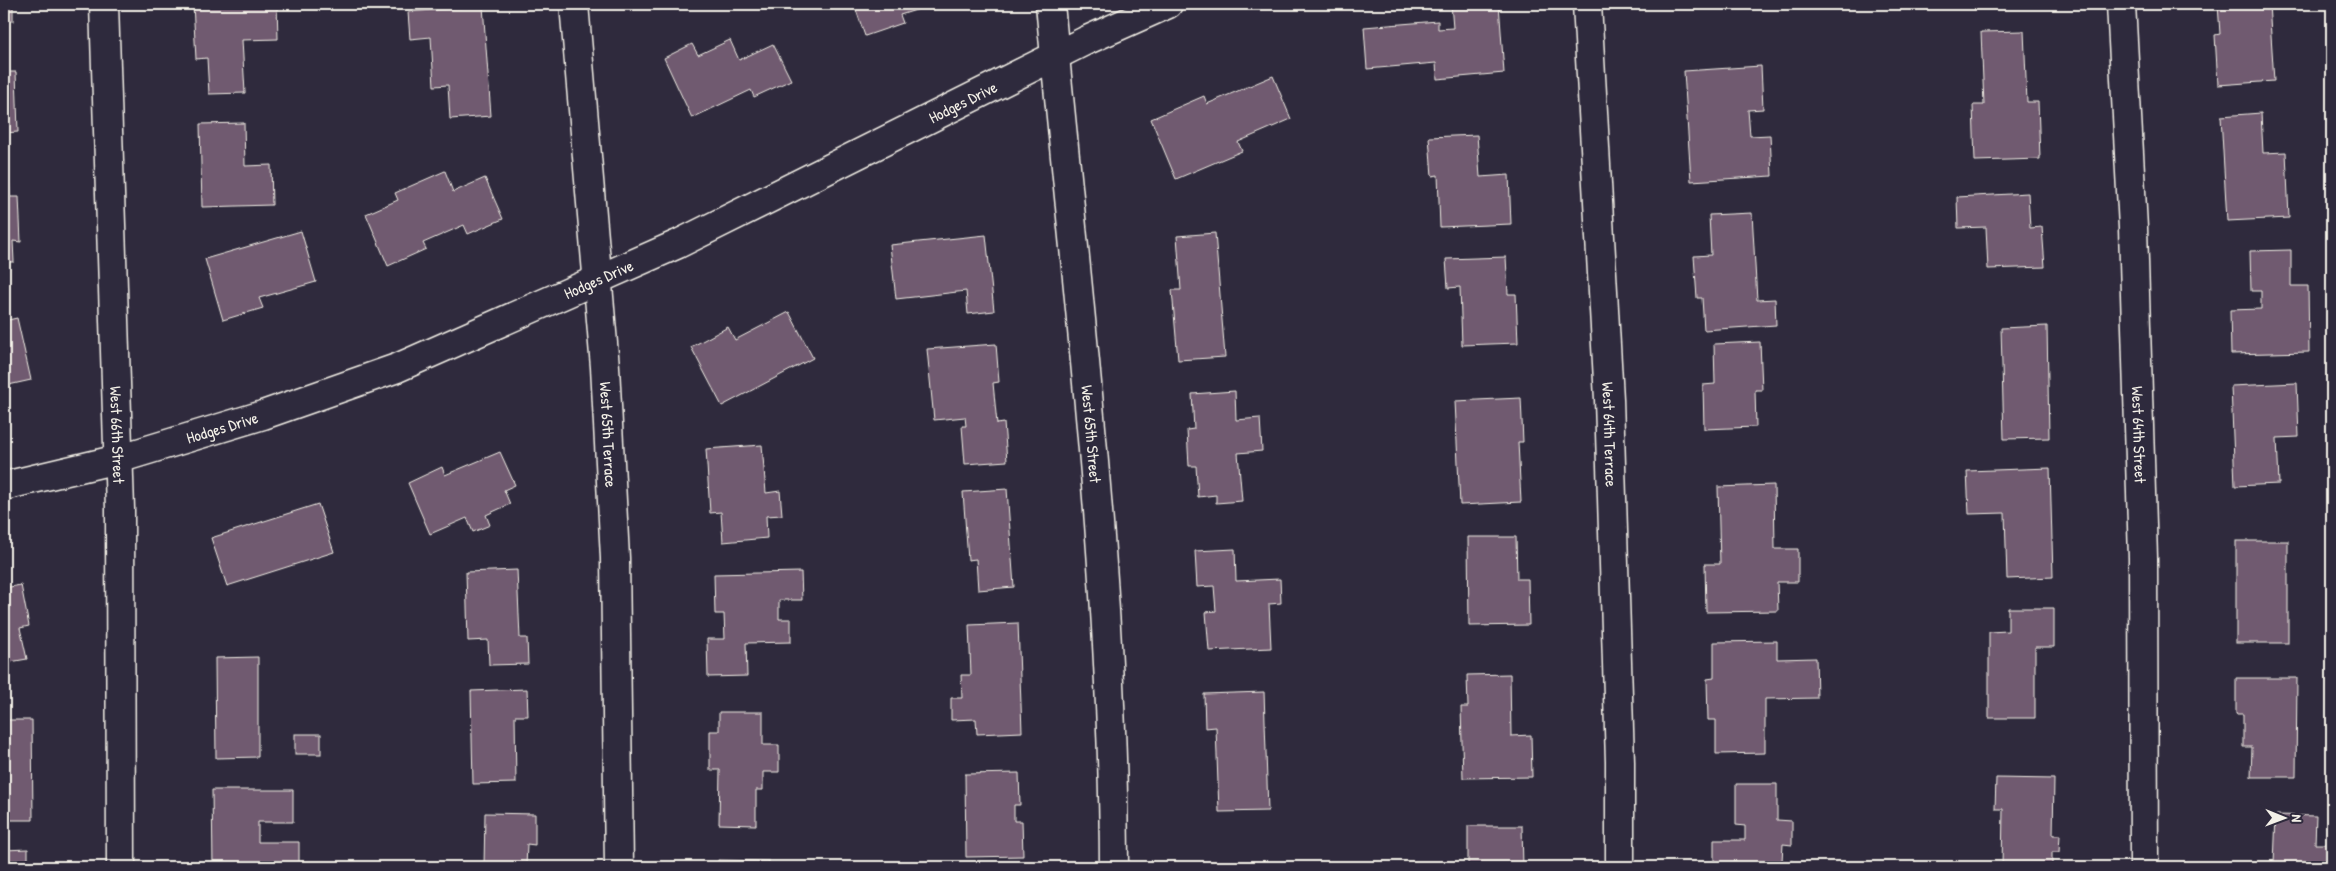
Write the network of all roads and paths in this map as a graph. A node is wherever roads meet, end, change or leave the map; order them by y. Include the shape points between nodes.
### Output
1 (104, 4) edge
2 (574, 4) edge
3 (1050, 4) edge
4 (1168, 4) edge
5 (1586, 4) edge
6 (2121, 4) edge
7 (1054, 57) junction
8 (598, 281) junction
9 (118, 459) junction
10 (4, 486) edge
11 (121, 867) edge
12 (619, 867) edge
13 (1114, 867) edge
14 (1620, 867) edge
15 (2144, 867) edge

1 - 9 street, West 66th Street
2 - 8 street, West 65th Terrace
3 - 7 street, West 65th Street
4 - 7 street, Hodges Drive
5 - 14 street, West 64th Terrace via 1609,399
6 - 15 street, West 64th Street via 2133,228 2144,558
7 - 8 street, Hodges Drive
7 - 13 street, West 65th Street via 1096,470 1108,647
8 - 9 street, Hodges Drive via 397,368 263,415
8 - 12 street, West 65th Terrace via 615,558
9 - 10 street, Hodges Drive
9 - 11 street, West 66th Street

